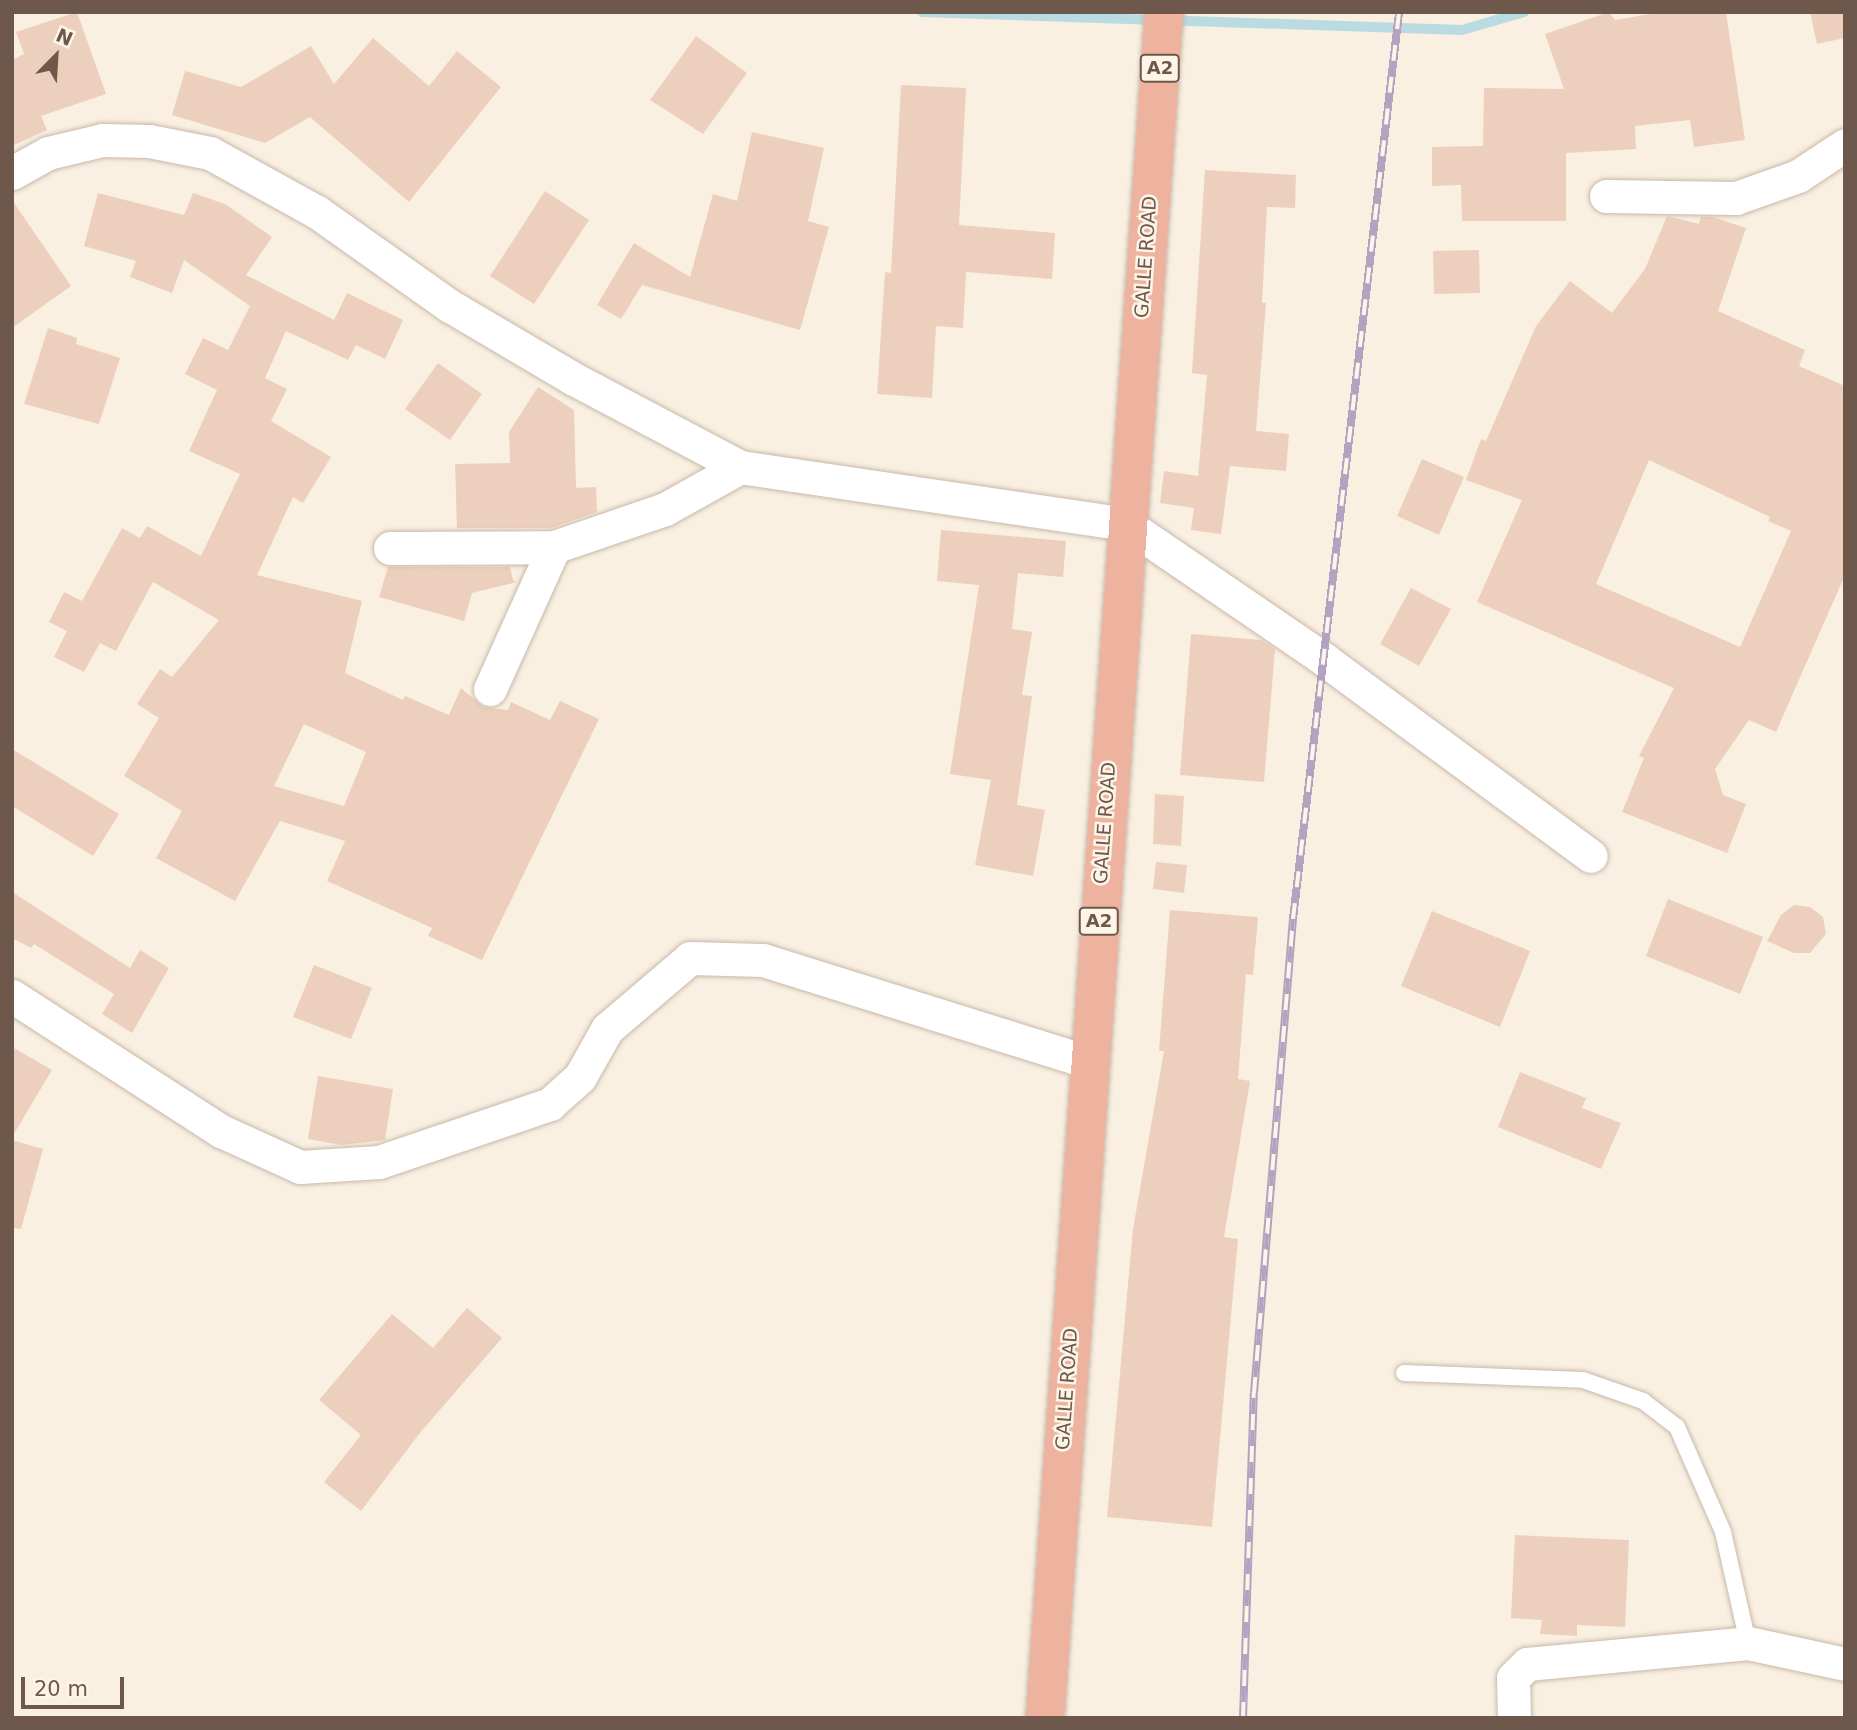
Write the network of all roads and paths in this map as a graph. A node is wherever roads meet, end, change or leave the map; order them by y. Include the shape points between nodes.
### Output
1 (1164, 12) edge
2 (1845, 145) edge
3 (12, 173) edge
4 (1606, 197) dead end
5 (740, 467) junction
6 (1126, 524) junction
7 (554, 547) junction
8 (390, 548) dead end
9 (490, 689) dead end
10 (1591, 856) dead end
11 (12, 996) edge
12 (1089, 1062) junction
13 (1404, 1373) dead end
14 (1748, 1643) junction
15 (1845, 1664) edge
16 (1045, 1718) edge
17 (1514, 1718) edge

1 - 6 highway, GALLE ROAD / A2
2 - 4 street via 1798,176 1736,198
3 - 5 street via 48,153 102,140 149,141 210,153 317,212 450,306 572,378
5 - 6 street
5 - 7 street via 665,509
6 - 10 street via 1325,660
6 - 12 highway, GALLE ROAD / A2
7 - 8 street
7 - 9 street
11 - 12 street via 220,1131 300,1167 379,1162 550,1104 580,1077 607,1029 690,958 763,960
12 - 16 highway, GALLE ROAD / A2
13 - 14 lane via 1583,1380 1643,1401 1677,1427 1723,1532
14 - 15 street
14 - 17 street via 1527,1664 1513,1678

